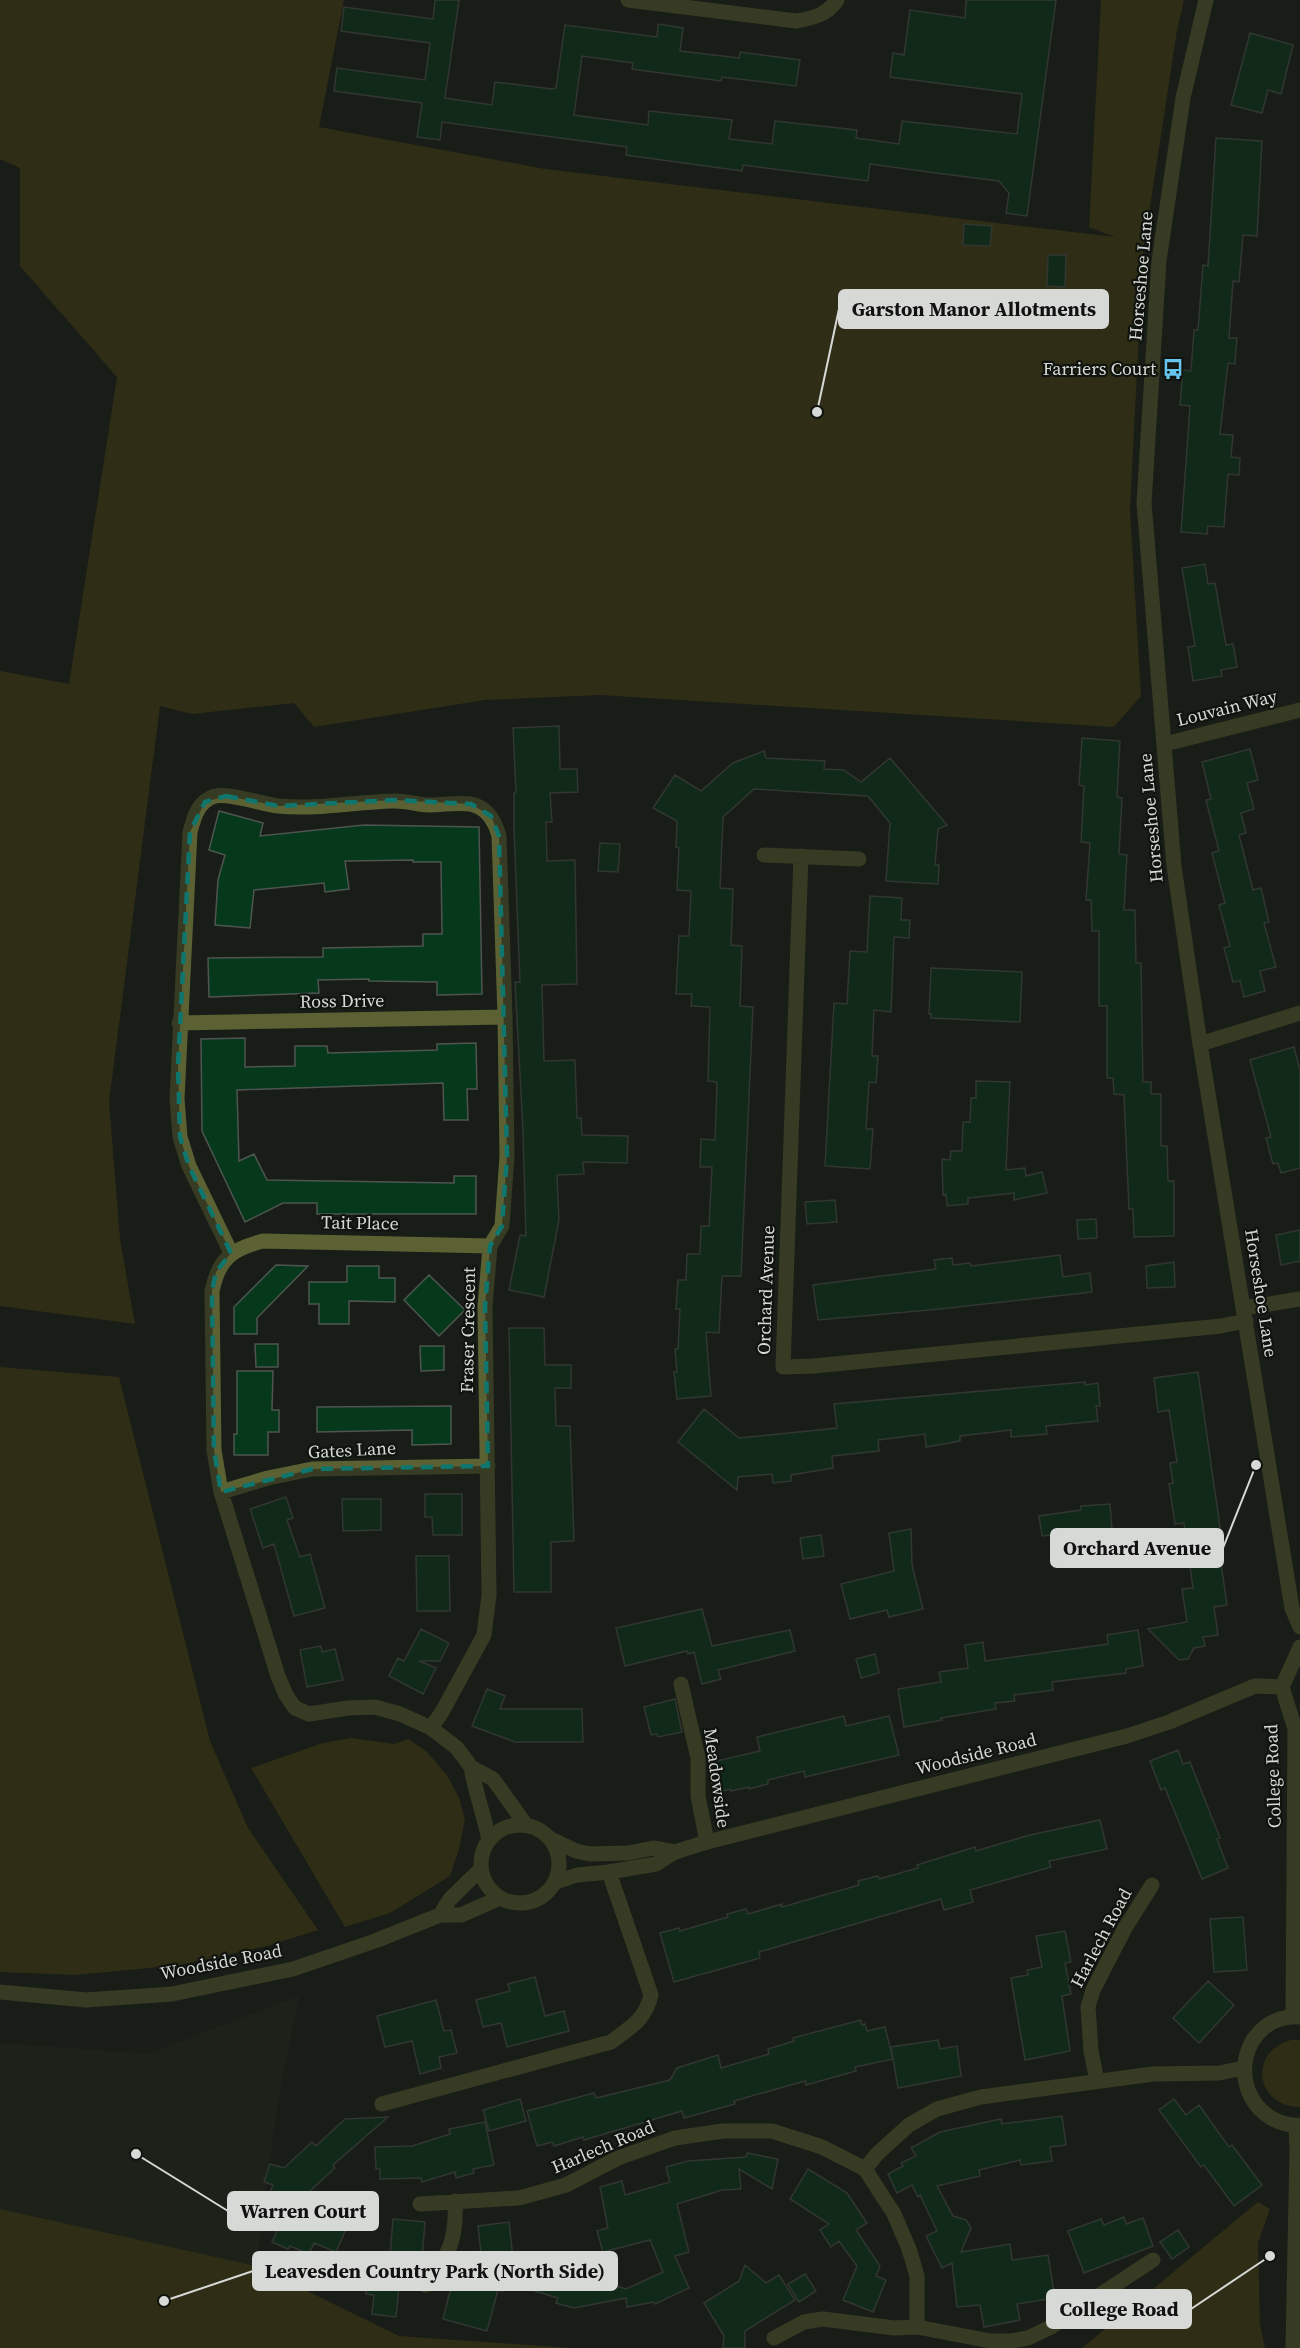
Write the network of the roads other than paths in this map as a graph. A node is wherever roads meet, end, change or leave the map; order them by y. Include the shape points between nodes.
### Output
1 (628, 0) edge
2 (837, 0) edge
3 (1206, 0) edge
4 (1300, 710) edge
5 (1164, 744) junction
6 (764, 855) dead end
7 (801, 856) junction
8 (859, 859) dead end
9 (1300, 1013) edge
10 (505, 1017) junction
11 (179, 1023) junction
12 (1200, 1044) junction
13 (490, 1246) junction
14 (231, 1252) junction
15 (1300, 1299) edge
16 (1245, 1315) junction
17 (488, 1466) junction
18 (221, 1492) junction
19 (1300, 1627) edge
20 (1300, 1647) edge
21 (681, 1684) dead end
22 (1282, 1687) junction
23 (431, 1728) junction
24 (471, 1767) junction
25 (526, 1825) junction
26 (551, 1839) junction
27 (489, 1840) junction
28 (707, 1842) junction
29 (675, 1852) junction
30 (481, 1869) junction
31 (609, 1872) junction
32 (556, 1882) junction
33 (1152, 1885) dead end
34 (500, 1898) junction
35 (440, 1915) junction
36 (0, 1992) edge
37 (1297, 2017) edge
38 (1244, 2068) junction
39 (1097, 2081) junction
40 (382, 2104) dead end
41 (1298, 2125) edge
42 (865, 2169) junction
43 (455, 2201) junction
44 (420, 2204) dead end
45 (1153, 2260) dead end
46 (425, 2285) dead end
47 (917, 2327) junction
48 (774, 2338) dead end
49 (1293, 2348) edge

1 - 2 street via 796,21 828,12
3 - 5 street, Horseshoe Lane via 1183,98 1159,261 1144,503
4 - 5 street, Louvain Way
5 - 12 street, Horseshoe Lane via 1174,866
6 - 7 street
7 - 8 street
7 - 16 street, Orchard Avenue via 783,1367 1221,1326
9 - 12 street
10 - 11 street, Ross Drive
10 - 11 street, Fraser Crescent via 499,836 491,816 483,809 471,804 427,806 394,800 279,806 215,796 197,811 190,831
10 - 13 street, Fraser Crescent via 507,1156 502,1226
11 - 14 street via 180,1137 189,1166
12 - 16 street, Horseshoe Lane
13 - 14 street, Tait Place via 263,1241
13 - 17 street, Fraser Crescent via 485,1307
14 - 18 street via 216,1272 212,1291 214,1450
15 - 16 street
16 - 19 street, Horseshoe Lane via 1292,1608
17 - 18 street, Gates Lane via 312,1469
17 - 23 street, Fraser Crescent via 488,1616 484,1635
18 - 23 street via 278,1676 295,1708 309,1714 375,1707
20 - 22 street
21 - 28 street, Meadowside via 698,1758 698,1796
22 - 28 street, Woodside Road via 1255,1686 1127,1736
22 - 37 street, College Road via 1295,1729
23 - 24 street via 457,1748
24 - 25 street via 492,1779
24 - 27 street
25 - 26 street
25 - 27 street via 499,1830
26 - 29 street, Woodside Road via 590,1854 653,1848
26 - 32 street via 560,1860
27 - 30 street
28 - 29 street, Woodside Road
29 - 31 street, Woodside Road via 656,1864
30 - 34 street via 484,1881
30 - 35 street via 450,1899
31 - 32 street, Woodside Road
31 - 40 street via 651,1995 648,2010 611,2042
32 - 34 street via 550,1891 531,1902 521,1904
33 - 39 street, Harlech Road via 1120,1938 1088,2007
34 - 35 street, Woodside Road via 461,1915
35 - 36 street, Woodside Road via 293,1969 172,1994 86,2000
37 - 38 street via 1271,2024 1254,2039
38 - 39 street
38 - 41 street via 1245,2086 1264,2114
39 - 42 street via 981,2097 937,2109 909,2125
41 - 49 street
42 - 43 street, Harlech Road via 822,2147 772,2131 723,2131 675,2138 640,2149 548,2191 519,2198
42 - 47 street via 894,2214 909,2249 917,2276
43 - 44 street, Harlech Road
43 - 46 street via 452,2247
45 - 47 street via 1028,2338 991,2341
47 - 48 street via 823,2319 804,2322

